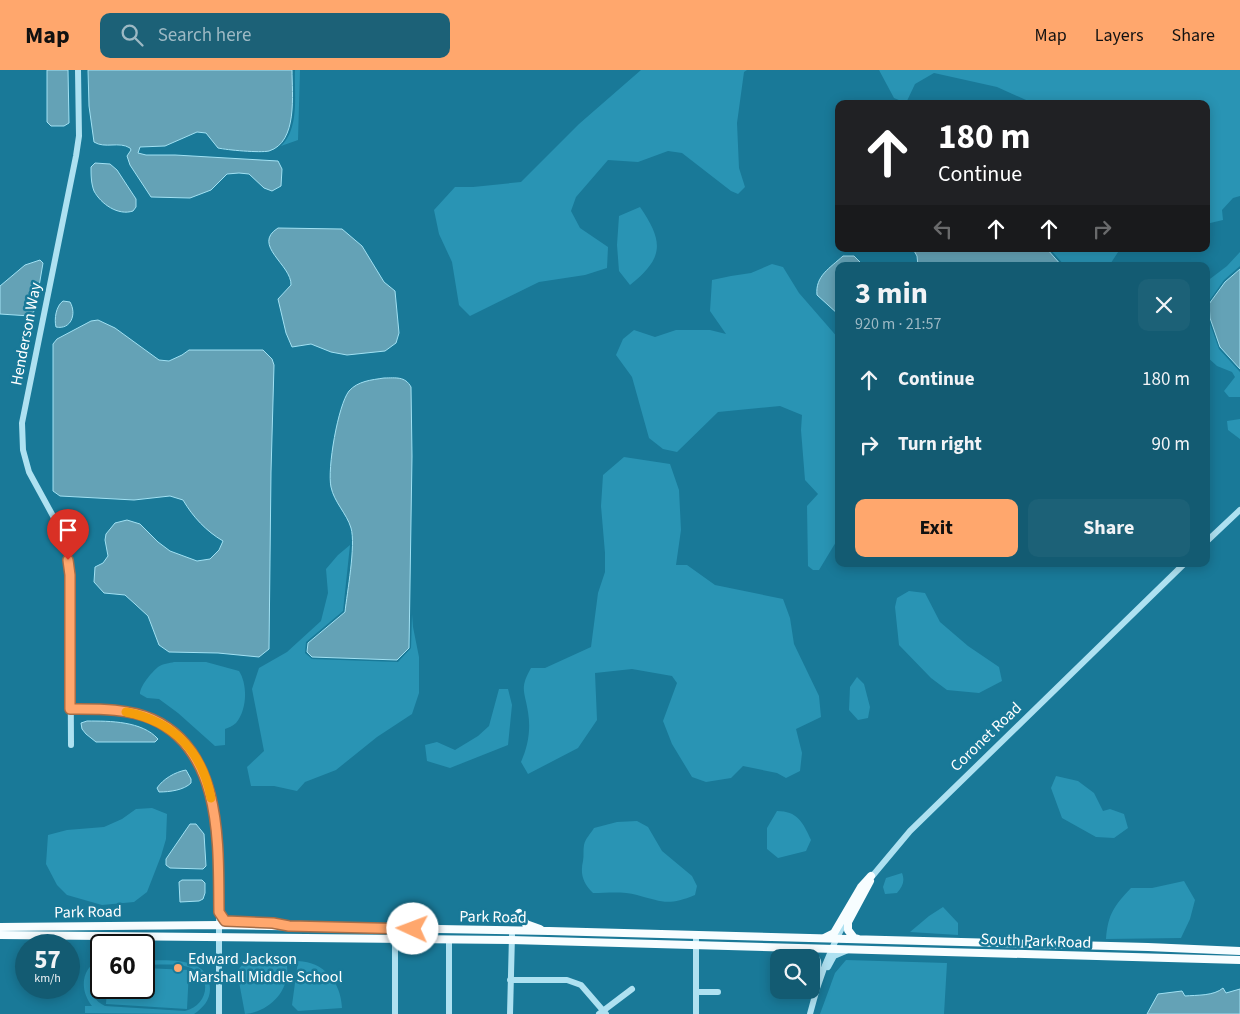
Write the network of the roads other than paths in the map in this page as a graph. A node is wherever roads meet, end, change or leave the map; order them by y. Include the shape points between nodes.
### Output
1 (78, 70) edge
2 (1240, 510) edge
3 (1210, 538) edge
4 (1181, 567) edge
5 (70, 709) junction
6 (70, 745) dead end
7 (873, 875) junction
8 (219, 912) junction
9 (519, 914) dead end
10 (219, 925) junction
11 (289, 926) junction
12 (0, 927) edge
13 (396, 928) junction
14 (466, 930) junction
15 (512, 931) junction
16 (549, 931) junction
17 (580, 932) junction
18 (148, 934) edge
19 (0, 935) edge
20 (90, 936) edge
21 (155, 936) edge
22 (219, 936) junction
23 (696, 936) junction
24 (395, 938) junction
25 (760, 938) junction
26 (449, 939) junction
27 (822, 939) junction
28 (511, 940) junction
29 (835, 940) junction
30 (860, 940) junction
31 (911, 941) junction
32 (696, 945) junction
33 (750, 946) junction
34 (799, 948) junction
35 (802, 949) edge
36 (831, 949) junction
37 (852, 949) junction
38 (1240, 951) edge
39 (1240, 960) edge
40 (510, 980) junction
41 (820, 980) edge
42 (820, 985) edge
43 (632, 989) dead end
44 (696, 992) junction
45 (718, 992) dead end
46 (814, 999) edge
47 (603, 1013) edge
48 (220, 1014) edge
49 (396, 1014) edge
50 (449, 1014) edge
51 (510, 1014) edge
52 (696, 1014) edge
53 (810, 1014) edge

1 - 5 street, Henderson Way via 79,136 76,156 22,423 22,450 29,472 66,546 70,575
2 - 3 street
4 - 7 street, Coronet Road via 920,820
5 - 6 street, Henderson Way
5 - 8 street via 127,712 152,719 169,729 195,755 210,791 216,827
7 - 27 main road via 861,887 834,934
7 - 29 street, Coronet Road
7 - 30 main road via 848,922 848,930
8 - 10 street
8 - 11 main road via 225,921
9 - 16 main road via 526,924
10 - 11 main road, Park Road
10 - 12 main road, Park Road
10 - 18 main road via 206,932
10 - 22 street
11 - 13 main road, Park Road
11 - 22 main road via 233,930
13 - 14 main road, Park Road
13 - 24 street
14 - 15 main road, Park Road
14 - 24 main road via 407,933
15 - 16 main road, Park Road
15 - 28 street
16 - 17 main road, Park Road
17 - 23 main road, Park Road
17 - 28 main road via 522,935
19 - 20 main road, Park Road
21 - 22 main road, Park Road
22 - 24 main road, Park Road
22 - 48 street
23 - 25 main road, Park Road
23 - 32 street
24 - 26 main road, Park Road
24 - 49 street
25 - 27 main road, Park Road
25 - 32 main road via 700,940
26 - 28 main road, Park Road
26 - 50 street
27 - 29 main road, Park Road
28 - 32 main road, Park Road
28 - 40 street
29 - 30 main road, South Park Road
29 - 33 main road via 817,945
29 - 36 street, Coronet Road
30 - 31 main road, South Park Road
31 - 36 main road via 848,944
31 - 38 main road, South Park Road
32 - 33 main road, Park Road
32 - 44 street
33 - 34 main road, Park Road
34 - 35 street
34 - 36 main road, Park Road
36 - 37 main road, South Park Road
36 - 41 street, Coronet Road
37 - 39 main road, South Park Road
37 - 42 street via 834,956
40 - 47 street via 567,980 581,985
40 - 51 street
43 - 47 street
44 - 45 street
44 - 52 street
46 - 53 street

